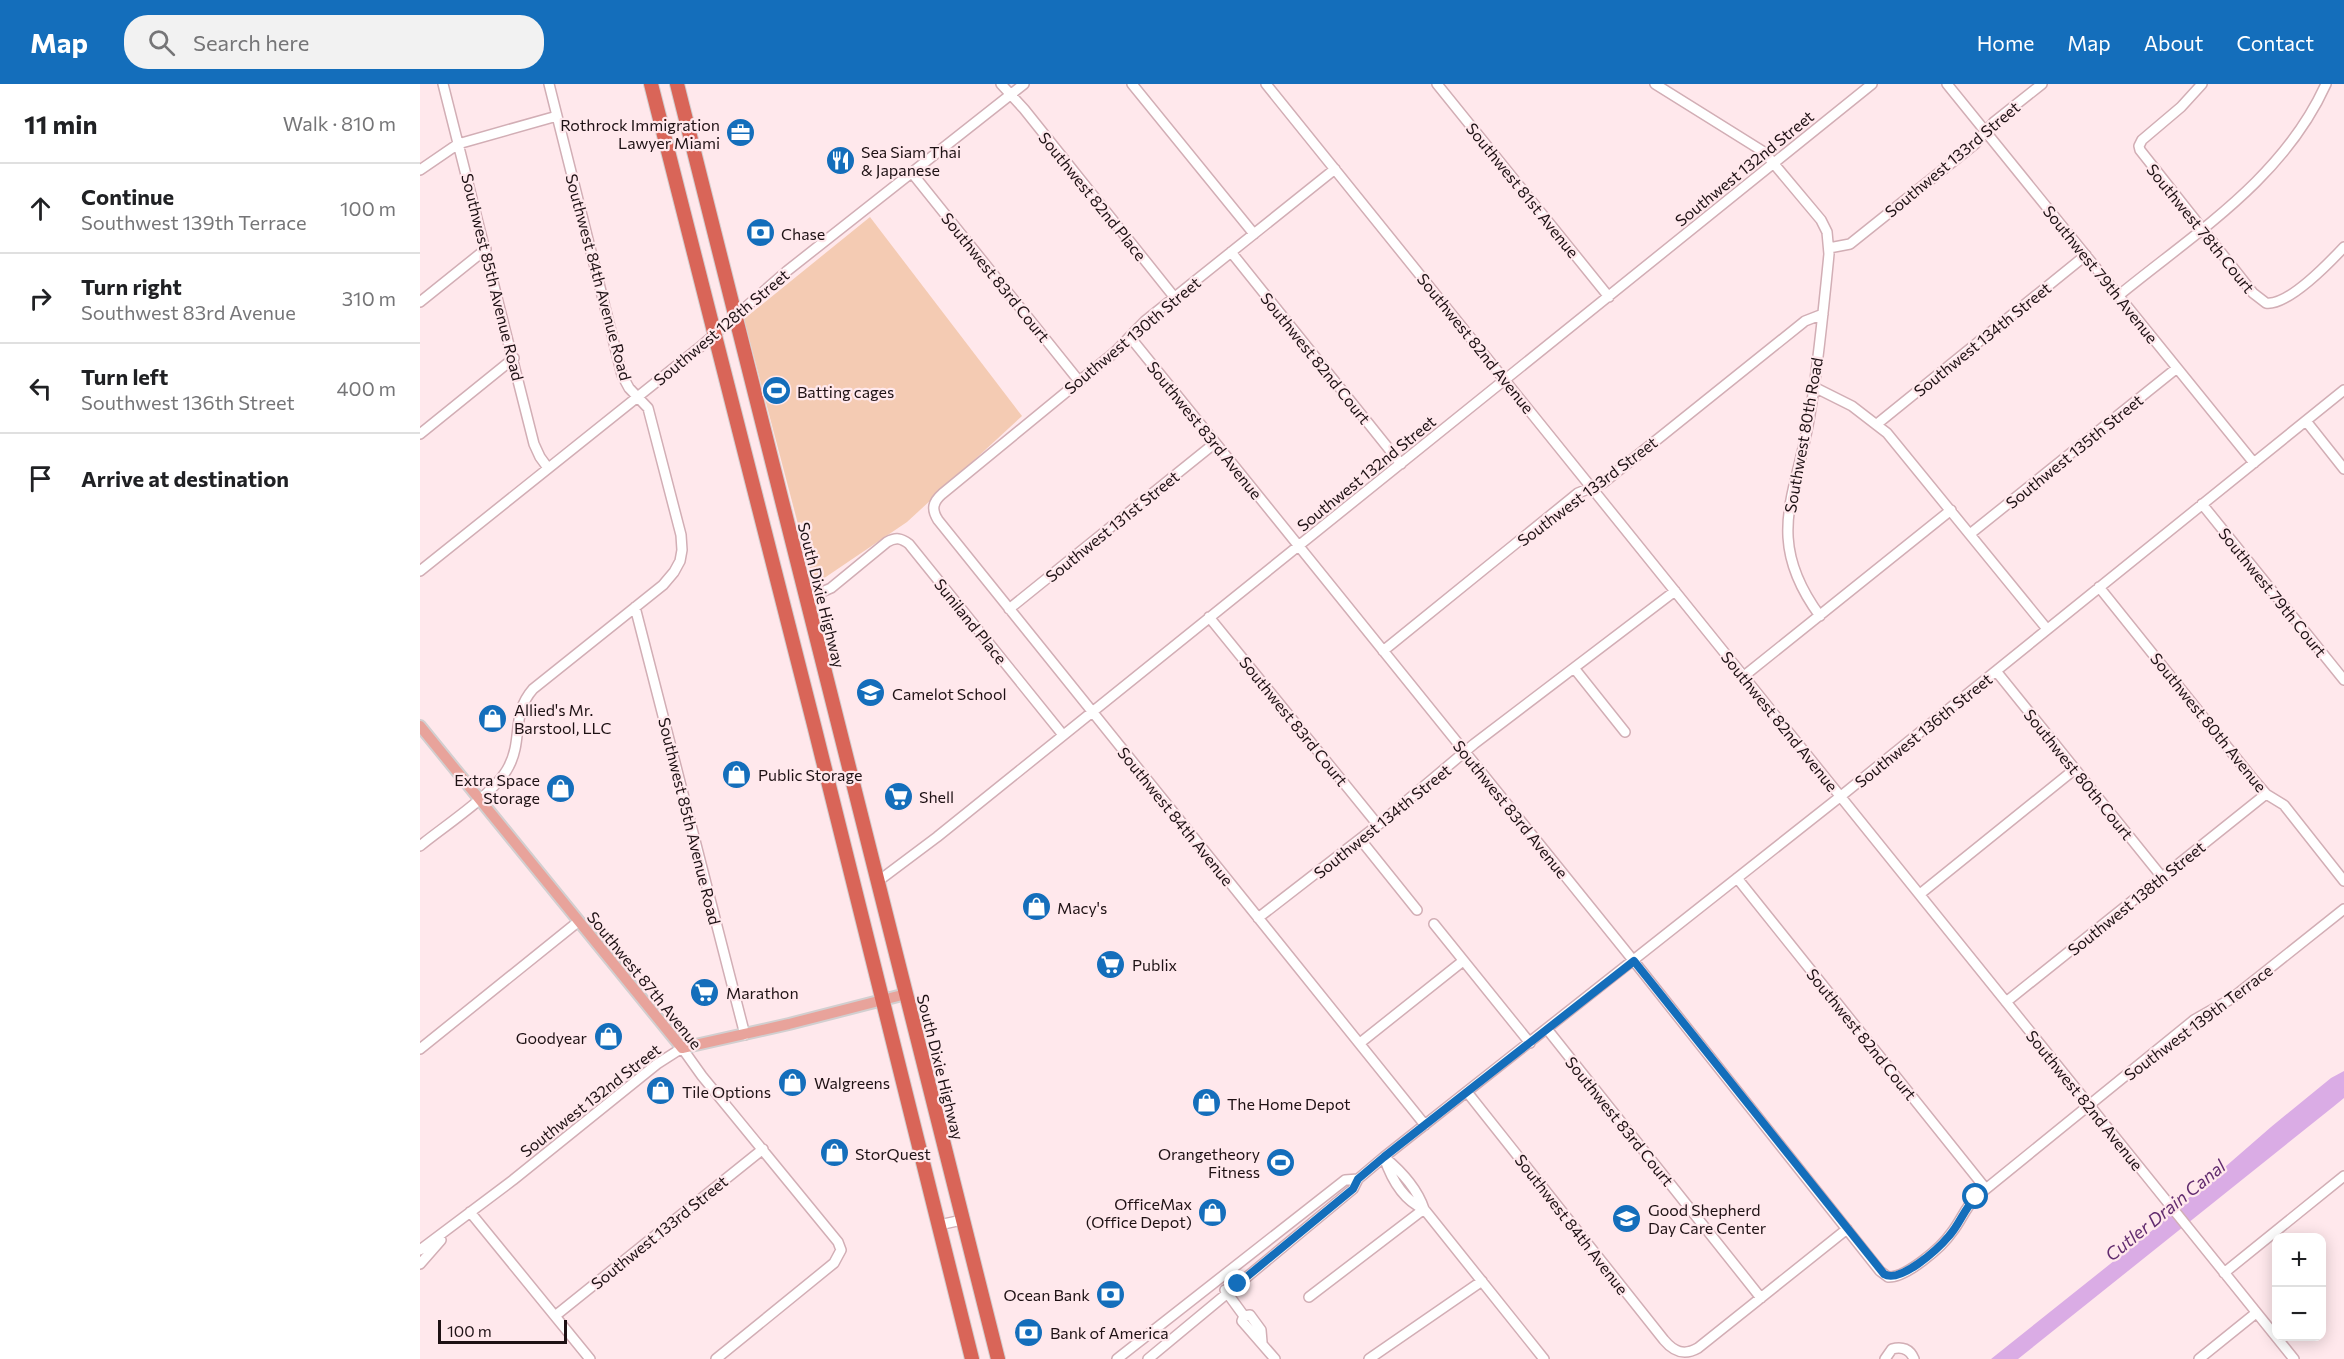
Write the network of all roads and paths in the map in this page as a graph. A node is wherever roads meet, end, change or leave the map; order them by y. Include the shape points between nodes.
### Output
1 (443, 84) edge
2 (549, 84) edge
3 (651, 84) edge
4 (677, 84) edge
5 (1001, 84) edge
6 (1024, 84) edge
7 (1132, 84) edge
8 (1266, 84) edge
9 (1437, 84) edge
10 (1655, 84) edge
11 (1872, 84) edge
12 (1947, 84) edge
13 (2042, 84) edge
14 (2202, 84) edge
15 (2326, 84) edge
16 (1011, 95) junction
17 (557, 116) junction
18 (687, 126) junction
19 (663, 132) junction
20 (1986, 132) junction
21 (458, 144) junction
22 (1774, 163) junction
23 (1335, 169) junction
24 (420, 171) edge
25 (912, 173) junction
26 (2202, 230) junction
27 (1254, 234) junction
28 (2344, 247) edge
29 (1829, 248) junction
30 (486, 249) junction
31 (1231, 252) junction
32 (2086, 255) junction
33 (2118, 296) junction
34 (1609, 297) junction
35 (1175, 298) junction
36 (420, 302) edge
37 (1823, 314) junction
38 (735, 316) junction
39 (715, 335) junction
40 (1130, 337) junction
41 (514, 358) junction
42 (2177, 368) junction
43 (1505, 380) junction
44 (1079, 381) junction
45 (1814, 387) junction
46 (2344, 390) edge
47 (637, 397) junction
48 (2306, 421) junction
49 (1877, 424) junction
50 (420, 434) edge
51 (1215, 443) junction
52 (2254, 463) junction
53 (1401, 464) junction
54 (548, 468) junction
55 (2344, 469) edge
56 (1592, 488) junction
57 (2202, 504) junction
58 (933, 505) joint
59 (1951, 510) junction
60 (1970, 534) junction
61 (1299, 546) junction
62 (420, 571) edge
63 (2099, 587) junction
64 (1675, 591) junction
65 (806, 599) junction
66 (782, 605) junction
67 (635, 607) junction
68 (1009, 609) junction
69 (1820, 616) junction
70 (1209, 617) junction
71 (2047, 629) junction
72 (1383, 651) junction
73 (1574, 669) junction
74 (1996, 670) junction
75 (1744, 676) junction
76 (2344, 680) edge
77 (1092, 712) junction
78 (420, 726) edge
79 (1625, 732) dead end
80 (1063, 735) junction
81 (1465, 752) junction
82 (2075, 770) junction
83 (2266, 794) junction
84 (1841, 796) junction
85 (479, 798) junction
86 (1378, 825) junction
87 (1360, 839) junction
88 (420, 846) edge
89 (2162, 877) junction
90 (1737, 878) junction
91 (2344, 880) edge
92 (877, 882) junction
93 (854, 887) junction
94 (1920, 894) junction
95 (2344, 909) edge
96 (1417, 910) dead end
97 (1258, 918) junction
98 (579, 921) junction
99 (1434, 924) dead end
100 (1463, 961) junction
101 (1634, 961) junction
102 (906, 994) junction
103 (883, 1000) junction
104 (2006, 1002) junction
105 (1547, 1029) junction
106 (745, 1035) junction
107 (1360, 1043) junction
108 (1530, 1043) junction
109 (682, 1048) junction
110 (420, 1049) edge
111 (1467, 1092) junction
112 (2090, 1106) junction
113 (1425, 1125) junction
114 (763, 1149) junction
115 (1384, 1157) junction
116 (2344, 1176) edge
117 (1358, 1179) junction
118 (1986, 1189) junction
119 (1424, 1209) junction
120 (470, 1212) junction
121 (962, 1220) junction
122 (457, 1223) junction
123 (939, 1225) junction
124 (1847, 1229) junction
125 (420, 1250) edge
126 (420, 1264) edge
127 (2224, 1273) junction
128 (1893, 1277) joint
129 (1482, 1281) junction
130 (1215, 1283) junction
131 (1228, 1293) junction
132 (1309, 1297) dead end
133 (1761, 1298) junction
134 (2256, 1312) junction
135 (555, 1316) junction
136 (1539, 1358) edge
137 (1885, 1358) edge
138 (590, 1359) edge
139 (716, 1359) edge
140 (972, 1359) edge
141 (998, 1359) edge
142 (1117, 1359) edge
143 (1148, 1359) edge
144 (1275, 1359) edge
145 (1369, 1359) edge
146 (1875, 1359) edge
147 (1914, 1359) edge
148 (2199, 1359) edge
149 (2294, 1359) edge

1 - 21 street, Southwest 85th Avenue Road
2 - 17 street, Southwest 84th Avenue Road
3 - 19 highway
4 - 18 highway, South Dixie Highway
5 - 16 street, Southwest 82nd Place
6 - 16 street, Southwest 128th Street
7 - 27 street
8 - 23 street, Southwest 82nd Avenue
9 - 34 street, Southwest 81st Avenue
10 - 22 street via 1764,152
11 - 22 street, Southwest 132nd Street
12 - 20 street, Southwest 79th Avenue
13 - 20 street, Southwest 133rd Street
14 - 26 street, Southwest 78th Court via 2139,146
15 - 26 street via 2276,163
16 - 25 street, Southwest 128th Street
16 - 35 street, Southwest 82nd Place
17 - 21 street
17 - 47 street, Southwest 84th Avenue Road via 622,375
18 - 19 highway
18 - 38 highway, South Dixie Highway
19 - 39 highway
20 - 29 street, Southwest 133rd Street via 1850,244
20 - 32 street, Southwest 79th Avenue
21 - 24 street
21 - 30 street, Southwest 85th Avenue Road
22 - 29 street via 1821,220
22 - 34 street, Southwest 132nd Street
23 - 27 street, Southwest 130th Street
23 - 43 street, Southwest 82nd Avenue
25 - 38 street, Southwest 128th Street
25 - 44 street, Southwest 83rd Court
26 - 28 street, Southwest 78th Court via 2257,297 2270,303 2289,296
26 - 33 street
27 - 31 street, Southwest 130th Street
29 - 37 street, Southwest 80th Road
30 - 36 street
30 - 41 street, Southwest 85th Avenue Road
31 - 35 street, Southwest 130th Street
31 - 53 street, Southwest 82nd Court
32 - 33 street, Southwest 79th Avenue
32 - 49 street, Southwest 134th Street
33 - 42 street, Southwest 79th Avenue
34 - 43 street, Southwest 132nd Street
35 - 40 street, Southwest 130th Street
37 - 45 street, Southwest 80th Road
37 - 56 street, Southwest 133rd Street via 1805,321
38 - 39 street, Southwest 128th Street
38 - 65 highway, South Dixie Highway
39 - 47 street, Southwest 128th Street
39 - 66 highway
40 - 44 street, Southwest 130th Street
40 - 51 street, Southwest 83rd Avenue
41 - 50 street
41 - 54 street, Southwest 85th Avenue Road via 534,444
42 - 52 street, Southwest 79th Avenue
42 - 60 street, Southwest 135th Street
43 - 53 street, Southwest 132nd Street
43 - 56 street, Southwest 82nd Avenue
44 - 58 street, Southwest 130th Street
45 - 49 street via 1841,399
45 - 69 street, Southwest 80th Road via 1791,493 1787,533 1794,571
46 - 48 street, Southwest 136th Street
47 - 54 street, Southwest 128th Street
47 - 67 street, Southwest 84th Avenue Road via 648,408 682,550 677,567 663,585
48 - 52 street, Southwest 136th Street
48 - 55 street
49 - 59 street
51 - 61 street, Southwest 83rd Avenue
51 - 68 street, Southwest 131st Street
52 - 57 street, Southwest 136th Street
53 - 61 street, Southwest 132nd Street
54 - 62 street, Southwest 128th Street
56 - 64 street, Southwest 82nd Avenue
56 - 72 street, Southwest 133rd Street via 1578,493
57 - 63 street, Southwest 136th Street
57 - 76 street, Southwest 79th Court
58 - 68 street, Southwest 84th Avenue via 938,520
59 - 60 street
59 - 69 street
60 - 71 street
61 - 70 street, Southwest 132nd Street
61 - 72 street, Southwest 83rd Avenue
63 - 71 street, Southwest 136th Street
63 - 83 street, Southwest 80th Avenue
64 - 73 street, Southwest 134th Street
64 - 75 street, Southwest 82nd Avenue
65 - 66 highway
65 - 80 street, Suniland Place via 831,588 887,542 899,538 909,544
65 - 92 highway, South Dixie Highway
66 - 93 highway
67 - 85 street via 529,694 519,714 511,763
67 - 106 street, Southwest 85th Avenue Road
68 - 77 street, Southwest 84th Avenue
69 - 75 street
70 - 77 street, Southwest 132nd Street
70 - 86 street, Southwest 83rd Court
71 - 74 street, Southwest 136th Street
72 - 81 street, Southwest 83rd Avenue
73 - 79 street
73 - 81 street, Southwest 134th Street
74 - 82 street, Southwest 80th Court
74 - 84 street, Southwest 136th Street
75 - 84 street, Southwest 82nd Avenue
77 - 80 street, Southwest 132nd Street
77 - 97 street, Southwest 84th Avenue
78 - 85 main road, Southwest 87th Avenue
80 - 92 street, Southwest 132nd Street
81 - 86 street, Southwest 134th Street
81 - 101 street, Southwest 83rd Avenue
82 - 89 street, Southwest 80th Court
82 - 94 street
83 - 89 street, Southwest 138th Street
83 - 91 street, Southwest 80th Avenue via 2284,805
84 - 90 street, Southwest 136th Street
84 - 94 street, Southwest 82nd Avenue
85 - 88 street
85 - 98 main road, Southwest 87th Avenue
86 - 87 street, Southwest 134th Street
87 - 96 street
87 - 97 street, Southwest 134th Street
89 - 104 street, Southwest 138th Street
90 - 101 street, Southwest 136th Street
90 - 118 street, Southwest 82nd Court
92 - 93 highway
92 - 102 highway, South Dixie Highway
93 - 103 highway
94 - 104 street, Southwest 82nd Avenue
95 - 112 street, Southwest 139th Terrace via 2231,999 2194,1020
97 - 107 street, Southwest 84th Avenue
98 - 109 main road, Southwest 87th Avenue
98 - 110 street
99 - 100 street
100 - 107 street
100 - 108 street
101 - 105 street, Southwest 136th Street
101 - 124 street, Southwest 83rd Avenue
102 - 103 main road, Southwest 132nd Street
102 - 121 highway, South Dixie Highway
103 - 106 main road, Southwest 132nd Street
103 - 123 highway
104 - 112 street, Southwest 82nd Avenue
105 - 108 street, Southwest 136th Street
105 - 133 street, Southwest 83rd Court
106 - 109 main road, Southwest 132nd Street
107 - 113 street, Southwest 84th Avenue
108 - 111 street, Southwest 136th Street
109 - 114 street, Southwest 87th Avenue
109 - 120 street, Southwest 132nd Street
111 - 113 street, Southwest 136th Street
111 - 133 street, Southwest 84th Avenue via 1664,1340 1680,1352 1698,1348
112 - 118 street, Southwest 139th Terrace
112 - 127 street, Southwest 82nd Avenue
113 - 115 street, Southwest 136th Street
114 - 135 street, Southwest 133rd Street
114 - 139 street, Southwest 87th Avenue via 838,1242 841,1254
115 - 117 street, Southwest 136th Street
115 - 119 street via 1391,1176 1413,1204
116 - 127 street
117 - 130 street, Southwest 136th Street via 1345,1180
117 - 131 street, Southwest 136th Street via 1353,1189
118 - 128 street, Southwest 139th Terrace via 1970,1204 1942,1244 1908,1271
119 - 129 street
119 - 132 street
120 - 122 street, Southwest 132nd Street
120 - 135 street
121 - 123 street
121 - 141 highway, South Dixie Highway
122 - 125 street, Southwest 132nd Street
122 - 126 street
123 - 140 highway
124 - 128 street, Southwest 83rd Avenue via 1880,1271
124 - 133 street
127 - 134 street, Southwest 82nd Avenue
129 - 136 street
129 - 145 street
130 - 131 street
130 - 142 street, Southwest 136th Street
131 - 143 street, Southwest 136th Street
131 - 144 street via 1244,1316 1250,1315 1261,1330 1262,1342
134 - 148 street
134 - 149 street, Southwest 82nd Avenue
135 - 138 street
137 - 146 street
137 - 147 street via 1892,1349 1902,1348

